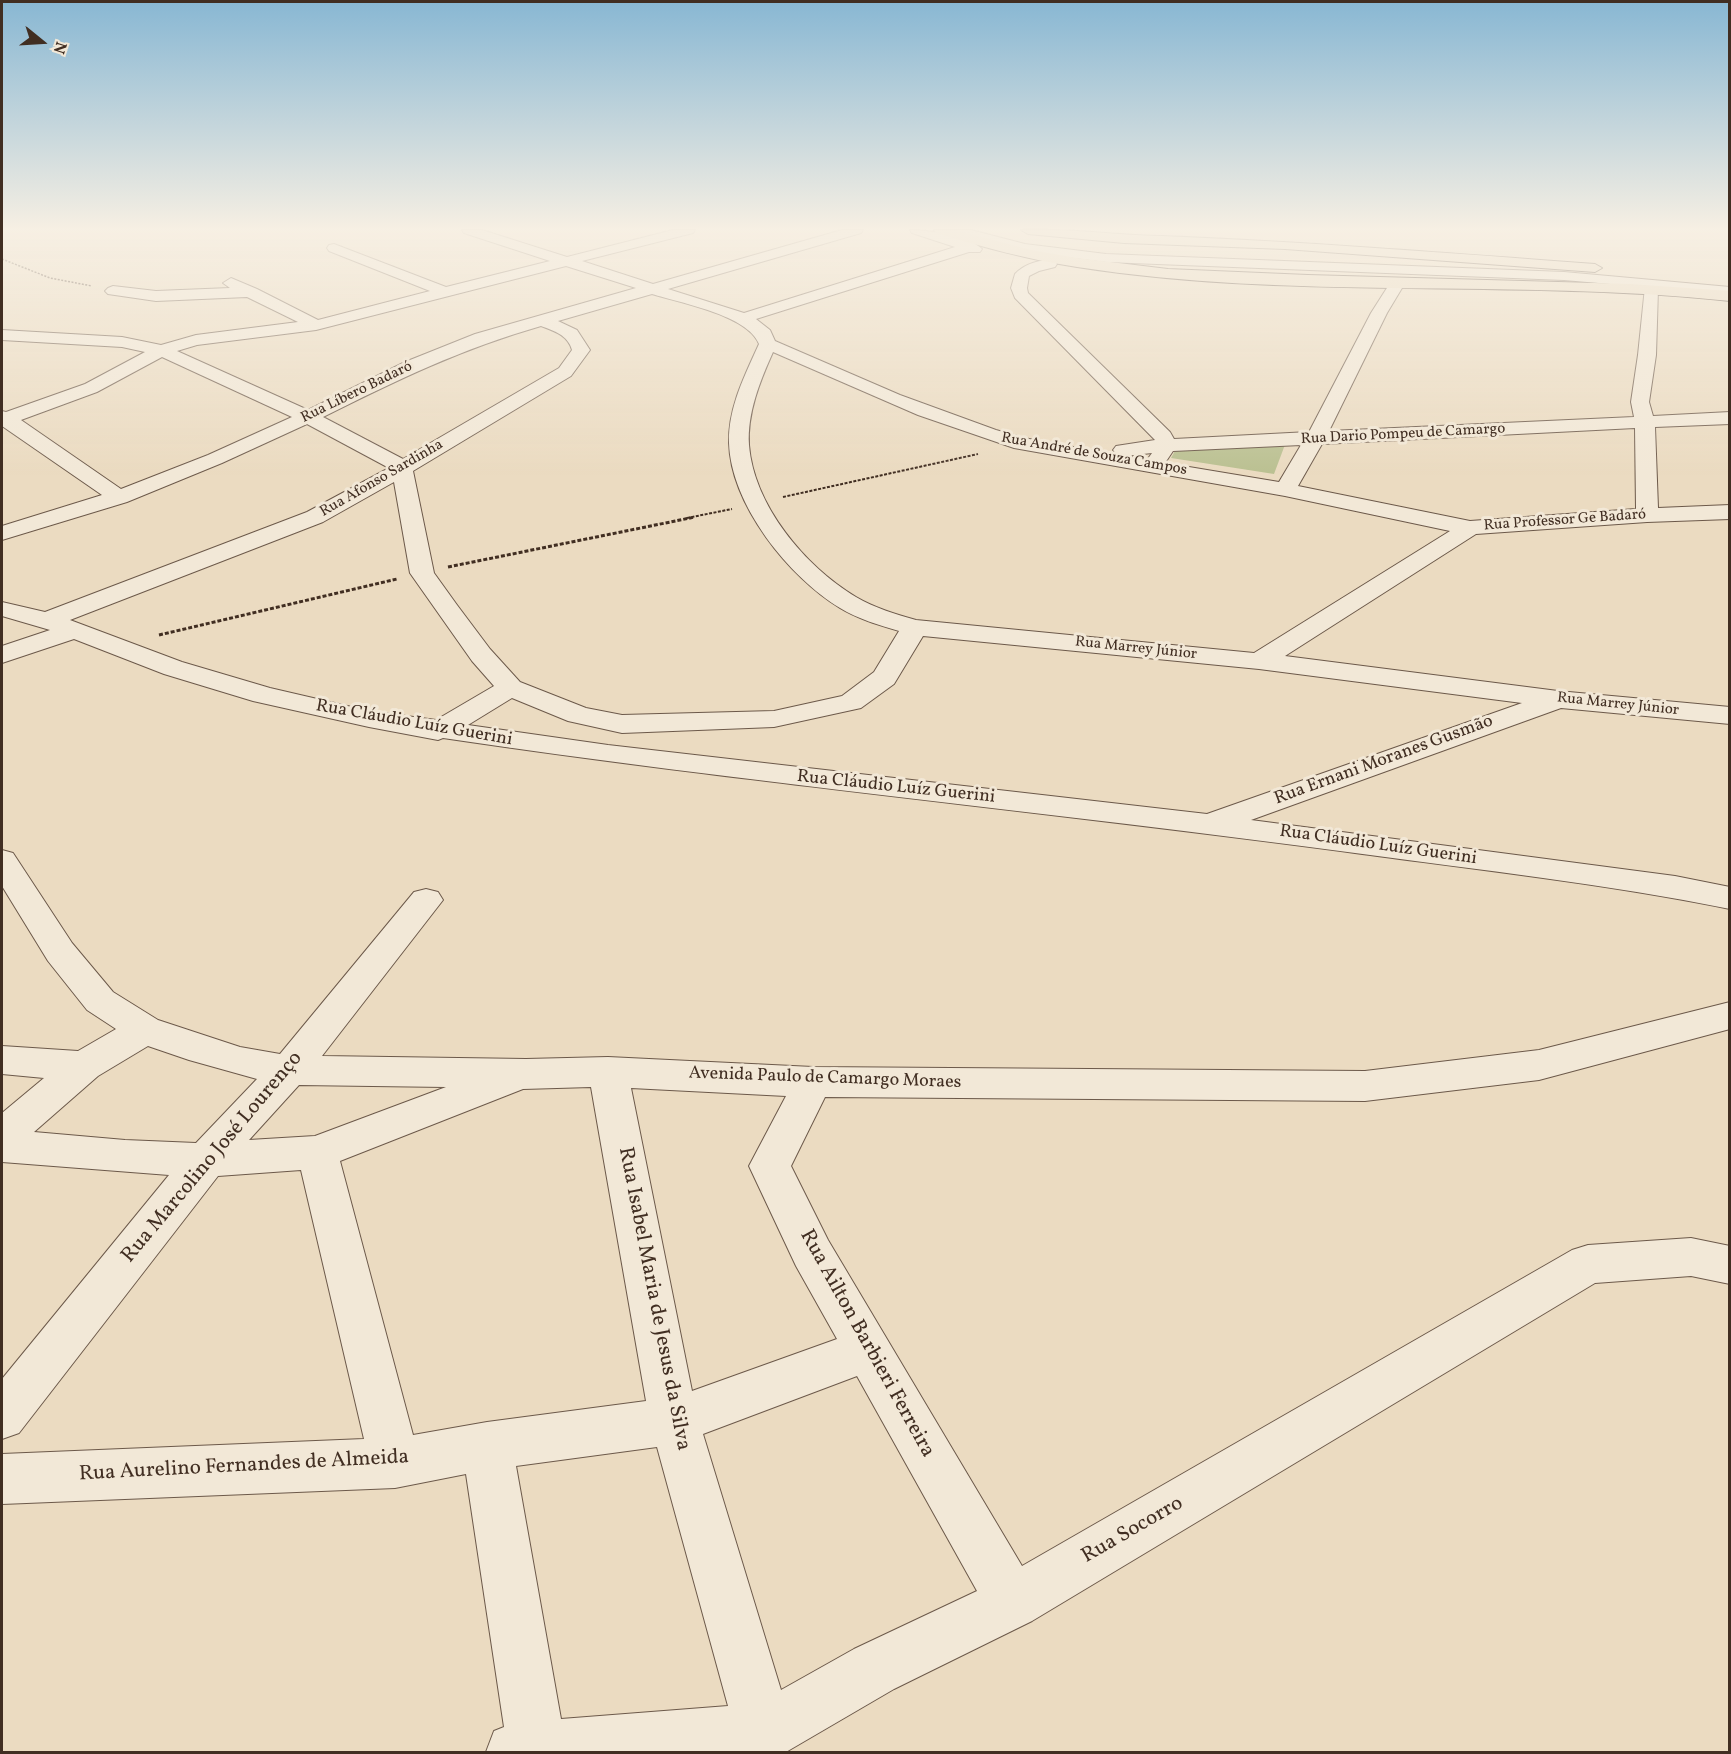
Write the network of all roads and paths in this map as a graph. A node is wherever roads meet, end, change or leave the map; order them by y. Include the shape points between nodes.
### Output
1 (291, 312) edge
2 (367, 312) edge
3 (568, 312) edge
4 (726, 312) edge
5 (764, 312) edge
6 (1039, 312) edge
7 (1380, 312) edge
8 (1650, 312) edge
9 (744, 318) junction
10 (541, 320) junction
11 (316, 325) junction
12 (2, 335) edge
13 (768, 344) junction
14 (161, 350) junction
15 (308, 417) junction
16 (1730, 418) edge
17 (3, 419) edge
18 (1645, 423) junction
19 (1314, 440) junction
20 (1021, 444) junction
21 (1167, 445) junction
22 (1077, 454) junction
23 (1152, 466) junction
24 (402, 467) junction
25 (1285, 490) junction
26 (119, 497) junction
27 (756, 504) junction
28 (1730, 512) edge
29 (1647, 515) junction
30 (1470, 528) junction
31 (2, 533) edge
32 (422, 573) junction
33 (2, 609) edge
34 (60, 625) junction
35 (914, 627) junction
36 (112, 646) junction
37 (2, 655) edge
38 (1259, 661) junction
39 (510, 688) junction
40 (1558, 699) junction
41 (1730, 716) edge
42 (774, 719) junction
43 (622, 724) junction
44 (438, 731) junction
45 (608, 754) junction
46 (756, 772) junction
47 (1210, 824) junction
48 (2, 860) edge
49 (1730, 898) edge
50 (426, 900) dead end
51 (1730, 1015) edge
52 (145, 1030) junction
53 (2, 1060) edge
54 (84, 1066) junction
55 (289, 1070) junction
56 (608, 1072) junction
57 (526, 1074) junction
58 (813, 1082) junction
59 (2, 1136) edge
60 (2, 1146) edge
61 (317, 1152) junction
62 (206, 1160) junction
63 (1730, 1265) edge
64 (868, 1350) junction
65 (2, 1416) edge
66 (674, 1420) junction
67 (487, 1446) junction
68 (395, 1463) junction
69 (2, 1479) edge
70 (1013, 1602) junction
71 (765, 1732) junction
72 (526, 1751) edge

1 - 11 street
2 - 11 street
3 - 10 street, Rua Líbero Badaró
4 - 9 street, Rua André de Souza Campos
5 - 9 street
6 - 21 street via 1139,411
7 - 19 street
8 - 18 street via 1640,402
9 - 13 street, Rua André de Souza Campos via 764,334
10 - 15 street, Rua Líbero Badaró via 481,338 411,366
10 - 24 street, Rua Afonso Sardinha via 573,334 579,342 580,350 565,372
11 - 14 street via 196,340
12 - 14 street via 111,341
13 - 20 street, Rua André de Souza Campos via 942,419
13 - 27 street, Rua Marrey Júnior via 742,408 738,442 741,469
14 - 15 street
14 - 17 street via 91,388
15 - 24 street
15 - 26 street, Rua Líbero Badaró
16 - 18 street, Rua Dario Pompeu de Camargo
17 - 26 street
18 - 19 street, Rua Dario Pompeu de Camargo
18 - 29 street
19 - 21 street, Rua Dario Pompeu de Camargo
19 - 25 street
20 - 22 street, Rua André de Souza Campos
20 - 27 path
21 - 22 street, Rua Dario Pompeu de Camargo
21 - 23 street
22 - 23 street, Rua André de Souza Campos
23 - 25 street, Rua André de Souza Campos
24 - 32 street
24 - 34 street, Rua Afonso Sardinha via 315,517
25 - 30 street, Rua André de Souza Campos
26 - 31 street, Rua Líbero Badaró
27 - 32 path
27 - 35 street, Rua Marrey Júnior via 819,582 874,615
28 - 29 street, Rua Professor Ge Badaró
29 - 30 street, Rua Professor Ge Badaró
30 - 38 street, Rua Professor Ge Badaró
32 - 36 path
32 - 39 street
33 - 34 street, Rua Cláudio Luíz Guerini
34 - 36 street, Rua Cláudio Luíz Guerini
34 - 37 street
35 - 38 street, Rua Marrey Júnior
35 - 42 street via 884,678 851,702
36 - 44 street, Rua Cláudio Luíz Guerini via 263,695
38 - 40 street, Rua Marrey Júnior
39 - 43 street via 578,715
39 - 44 street
40 - 41 street, Rua Marrey Júnior
40 - 47 street, Rua Ernani Moranes Gusmão
42 - 43 street
42 - 46 street
43 - 45 street
44 - 45 street, Rua Cláudio Luíz Guerini
45 - 46 street, Rua Cláudio Luíz Guerini
46 - 47 street, Rua Cláudio Luíz Guerini
47 - 49 street, Rua Cláudio Luíz Guerini via 1581,873
48 - 52 street, Avenida Paulo de Camargo Moraes via 60,952 93,993
50 - 55 street, Rua Marcolino José Lourenço
51 - 58 street, Avenida Paulo de Camargo Moraes via 1539,1065 1365,1086
52 - 54 street
52 - 55 street, Avenida Paulo de Camargo Moraes via 240,1061
53 - 54 street
54 - 59 street
55 - 57 street, Avenida Paulo de Camargo Moraes
55 - 62 street, Rua Marcolino José Lourenço
56 - 57 street, Avenida Paulo de Camargo Moraes
56 - 58 street, Avenida Paulo de Camargo Moraes
56 - 66 street, Rua Isabel Maria de Jesus da Silva
57 - 61 street
58 - 64 street, Rua Ailton Barbieri Ferreira via 770,1166 812,1254
60 - 62 street
61 - 62 street
61 - 68 street
62 - 65 street, Rua Marcolino José Lourenço
63 - 70 street, Rua Socorro via 1691,1257 1588,1264
64 - 66 street, Rua Aurelino Fernandes de Almeida
64 - 70 street, Rua Ailton Barbieri Ferreira
66 - 67 street, Rua Aurelino Fernandes de Almeida
66 - 71 street, Rua Isabel Maria de Jesus da Silva
67 - 68 street, Rua Aurelino Fernandes de Almeida
67 - 72 street
68 - 69 street, Rua Aurelino Fernandes de Almeida
70 - 71 street, Rua Socorro via 874,1669
71 - 72 street, Rua Socorro

